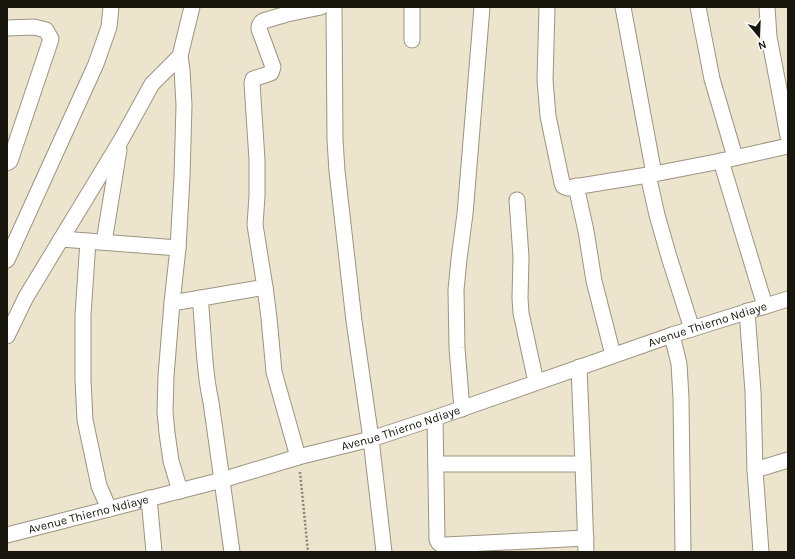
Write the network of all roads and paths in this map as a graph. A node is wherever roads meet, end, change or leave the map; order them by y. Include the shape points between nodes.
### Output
1 (111, 7) edge
2 (192, 7) edge
3 (321, 7) edge
4 (334, 7) edge
5 (412, 7) edge
6 (482, 7) edge
7 (547, 7) edge
8 (623, 7) edge
9 (698, 7) edge
10 (767, 7) edge
11 (7, 28) edge
12 (412, 40) dead end
13 (180, 56) junction
14 (788, 136) edge
15 (120, 142) junction
16 (788, 146) edge
17 (736, 157) junction
18 (720, 161) junction
19 (7, 163) edge
20 (651, 174) junction
21 (576, 186) junction
22 (517, 200) dead end
23 (61, 239) junction
24 (88, 241) junction
25 (104, 242) junction
26 (178, 248) junction
27 (7, 260) edge
28 (265, 287) junction
29 (200, 298) junction
30 (788, 299) edge
31 (172, 302) junction
32 (765, 306) junction
33 (747, 311) junction
34 (692, 329) junction
35 (672, 335) junction
36 (7, 336) edge
37 (613, 356) junction
38 (579, 367) junction
39 (536, 382) junction
40 (462, 409) junction
41 (435, 418) junction
42 (371, 439) junction
43 (298, 457) junction
44 (788, 460) edge
45 (436, 464) junction
46 (584, 464) junction
47 (755, 470) junction
48 (222, 480) junction
49 (180, 491) junction
50 (149, 498) junction
51 (109, 509) junction
52 (7, 535) edge
53 (586, 545) edge
54 (154, 552) edge
55 (232, 552) edge
56 (308, 552) edge
57 (384, 552) edge
58 (683, 552) edge
59 (761, 552) edge

1 - 27 street via 109,27 96,64
2 - 13 street
3 - 28 street via 263,21 259,26 273,67 271,73 253,79 252,83 257,160 254,225
4 - 42 street via 337,171 354,321
5 - 12 street
6 - 40 street via 468,184 456,290
7 - 21 street via 545,80 548,116 563,186
8 - 20 street
9 - 17 street via 712,78
10 - 14 street
11 - 19 street via 34,27 46,30 51,39 10,161
13 - 15 street via 152,84
13 - 26 street via 184,105
15 - 23 street
15 - 25 street
16 - 17 street
17 - 18 street
18 - 20 street
18 - 32 street
20 - 21 street
20 - 34 street via 657,215
21 - 37 street via 594,281
22 - 39 street via 521,313
23 - 24 street
23 - 36 street via 26,297
24 - 25 street
24 - 51 street via 83,315 85,420 99,486
25 - 26 street
26 - 31 street
28 - 29 street
28 - 43 street via 274,372
29 - 31 street
29 - 48 street via 207,386
30 - 32 street, Avenue Thierno Ndiaye
31 - 49 street via 165,412 171,461
32 - 33 street, Avenue Thierno Ndiaye
33 - 34 street, Avenue Thierno Ndiaye
33 - 47 street
34 - 35 street, Avenue Thierno Ndiaye
35 - 37 street, Avenue Thierno Ndiaye
35 - 58 street via 679,364 681,398
37 - 38 street, Avenue Thierno Ndiaye
38 - 39 street, Avenue Thierno Ndiaye
38 - 46 street
39 - 40 street, Avenue Thierno Ndiaye
40 - 41 street, Avenue Thierno Ndiaye
41 - 42 street, Avenue Thierno Ndiaye
41 - 45 street
42 - 43 street, Avenue Thierno Ndiaye
42 - 57 street
43 - 48 street, Avenue Thierno Ndiaye
43 - 56 path
44 - 47 street
45 - 46 street
45 - 53 street via 437,539 441,545
46 - 53 street
47 - 59 street
48 - 49 street, Avenue Thierno Ndiaye
48 - 55 street
49 - 50 street, Avenue Thierno Ndiaye
50 - 51 street, Avenue Thierno Ndiaye
50 - 54 street
51 - 52 street, Avenue Thierno Ndiaye

